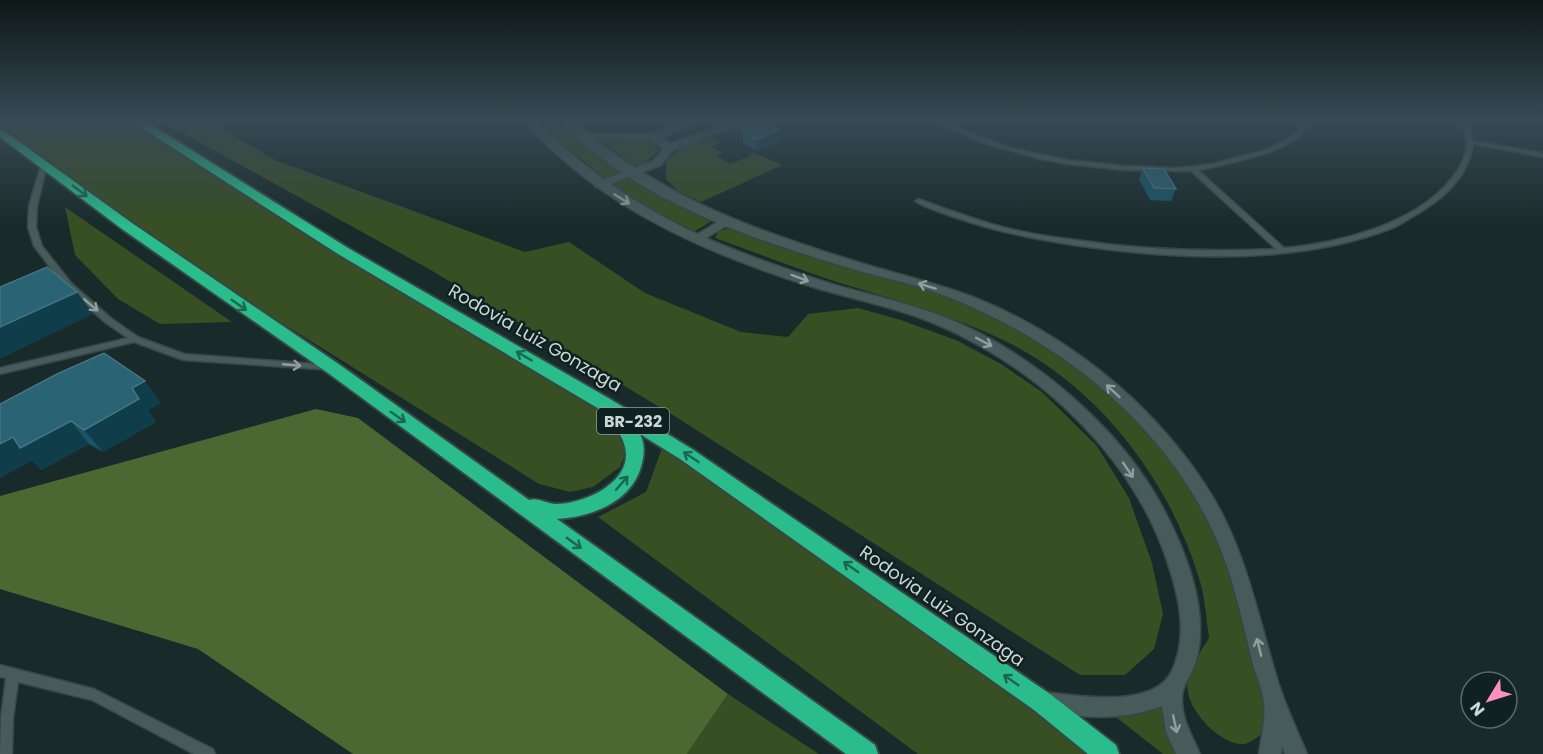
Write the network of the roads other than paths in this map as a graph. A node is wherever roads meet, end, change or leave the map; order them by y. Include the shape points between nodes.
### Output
1 (33, 156) edge
2 (192, 156) edge
3 (564, 156) edge
4 (608, 156) edge
5 (662, 156) edge
6 (1039, 156) edge
7 (1246, 156) edge
8 (1467, 156) edge
9 (657, 163) junction
10 (44, 165) junction
11 (1192, 169) junction
12 (630, 173) junction
13 (599, 185) junction
14 (672, 196) junction
15 (919, 201) dead end
16 (724, 222) junction
17 (697, 238) junction
18 (1282, 249) junction
19 (54, 269) junction
20 (45, 274) edge
21 (135, 339) junction
22 (334, 369) junction
23 (0, 371) edge
24 (604, 403) junction
25 (495, 486) junction
26 (6, 674) edge
27 (1171, 691) junction
28 (1042, 702) junction
29 (1274, 703) junction
30 (5, 754) edge
31 (208, 754) edge
32 (866, 754) edge
33 (1107, 754) edge
34 (1189, 754) edge
35 (1270, 754) edge
36 (1296, 754) edge

1 - 10 highway
24 -> 2 highway, Rodovia Luiz Gonzaga / BR-232 via 343,251
3 - 13 main road
4 - 12 main road
5 - 9 main road
6 - 11 lane via 1126,168
7 - 11 lane
8 - 18 lane via 1455,179 1422,210 1339,242
9 - 12 main road
9 - 14 main road via 657,179
10 - 19 lane via 32,226 38,246
10 -> 22 highway
11 - 18 lane
12 - 13 main road
12 - 14 main road
13 -> 17 main road
14 - 16 main road
15 - 18 lane via 1003,230 1080,244 1186,254
16 - 17 main road
29 -> 16 main road via 1231,551 1203,498 1151,427 1099,378 1050,342 991,310 931,286
17 -> 27 main road via 819,284 957,327 1004,352 1062,397 1112,447 1156,511 1184,578 1190,647 1184,669
19 - 20 lane
19 -> 21 lane via 109,321
21 -> 22 lane via 183,357
21 - 23 lane
22 -> 25 highway
25 -> 24 highway via 540,510 555,513 579,510 619,488 637,456 636,440 628,425
28 -> 24 highway, Rodovia Luiz Gonzaga / BR-232 via 771,511
25 -> 32 highway
26 - 30 lane
26 - 31 lane via 94,695
27 - 28 main road via 1143,703 1101,709
27 -> 34 main road via 1174,724 1179,741
28 - 33 highway, Rodovia Luiz Gonzaga / BR-232
29 - 35 main road
29 - 36 main road

